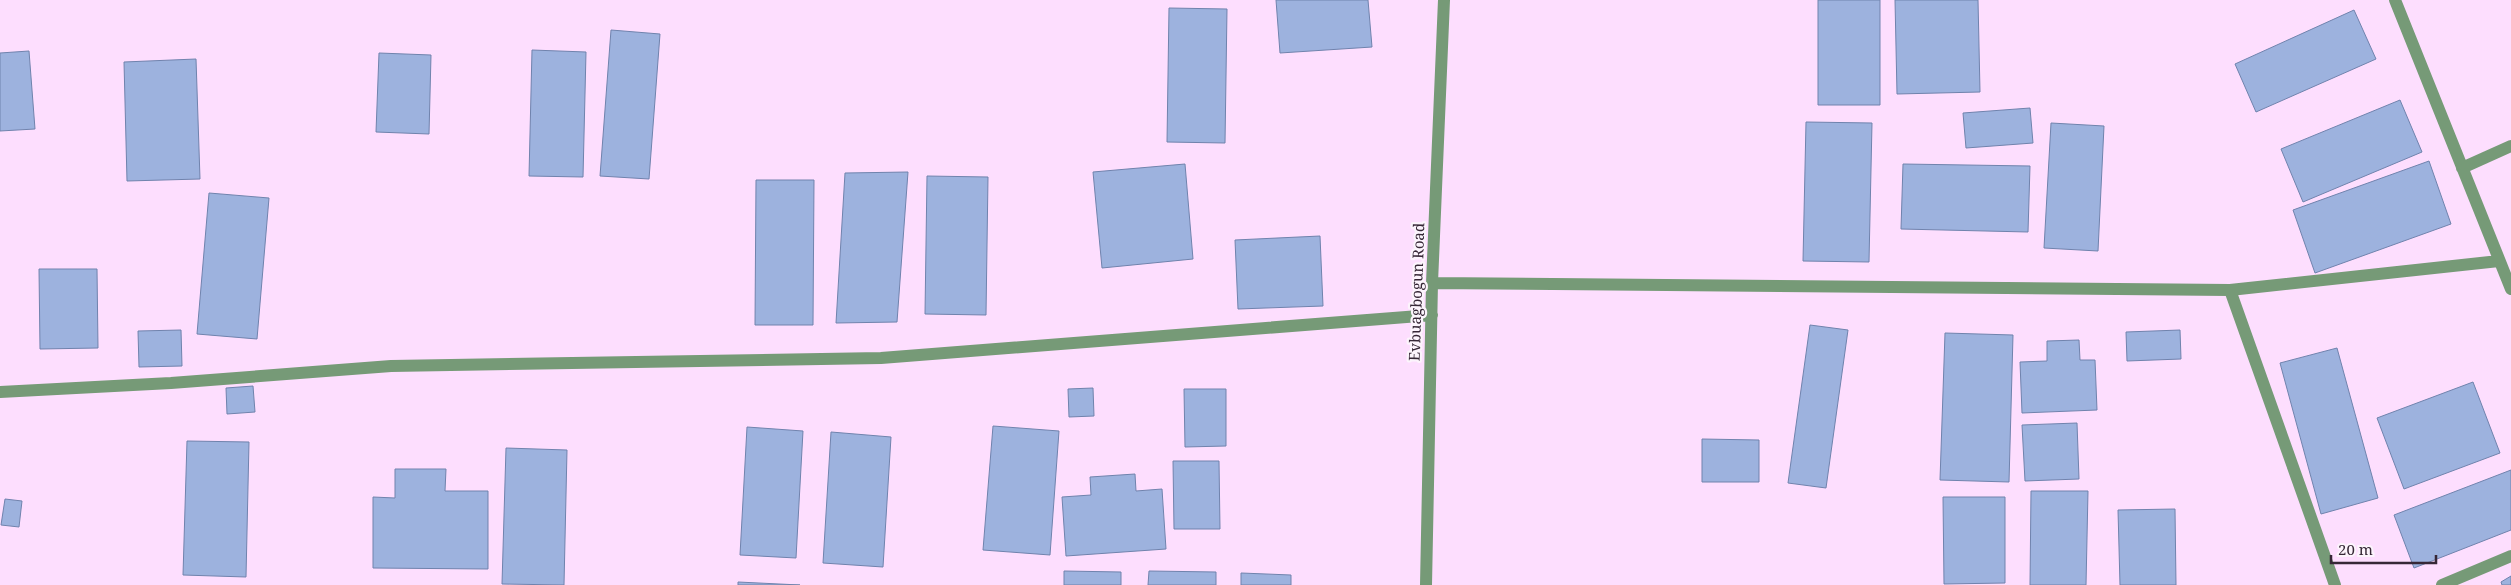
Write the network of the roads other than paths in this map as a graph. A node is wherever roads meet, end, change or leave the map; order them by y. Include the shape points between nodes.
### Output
1 (1444, 0) edge
2 (2395, 0) edge
3 (2511, 146) edge
4 (2462, 168) junction
5 (2498, 261) junction
6 (1432, 283) junction
7 (2511, 289) edge
8 (2230, 290) junction
9 (1432, 315) junction
10 (0, 392) edge
11 (2511, 556) edge
12 (1426, 585) edge
13 (2335, 585) edge
14 (2442, 585) edge

1 - 6 street, Evbuagbogun Road
2 - 4 street
3 - 4 street
4 - 5 street
5 - 7 street
5 - 8 street
6 - 8 street
6 - 9 street, Evbuagbogun Road
8 - 13 street
9 - 10 street via 881,358 391,366
9 - 12 street, Evbuagbogun Road
11 - 14 street

